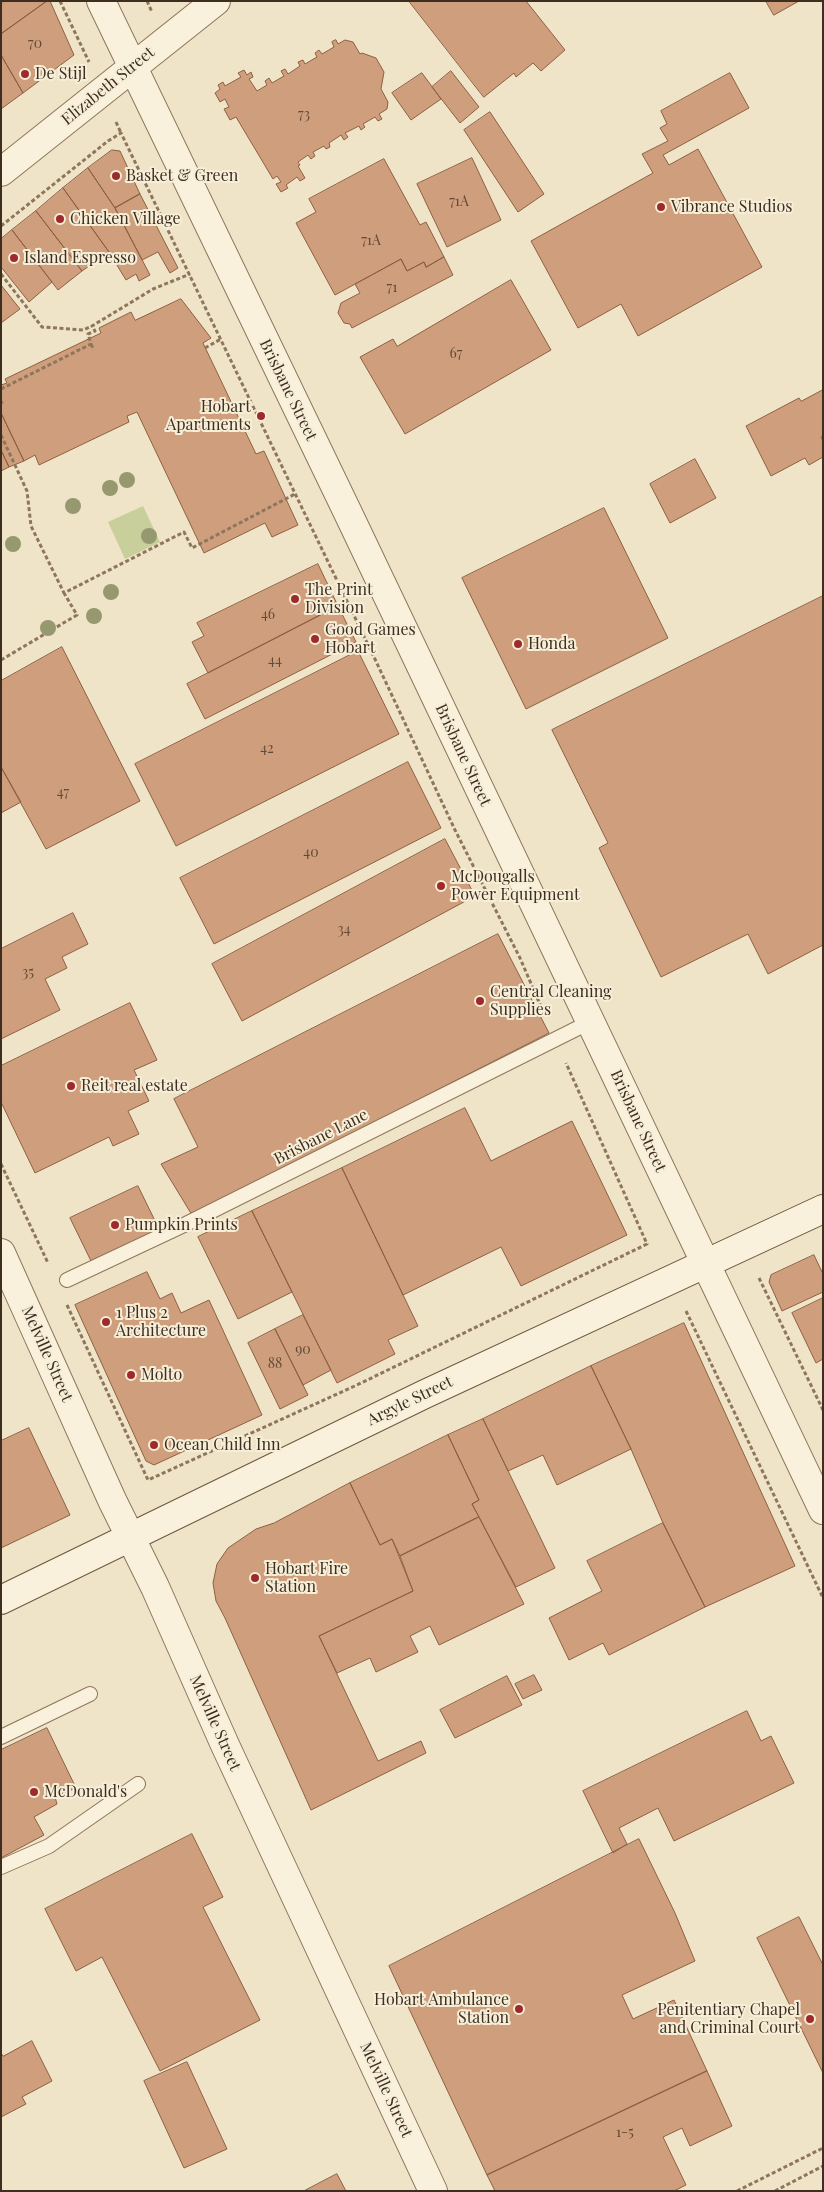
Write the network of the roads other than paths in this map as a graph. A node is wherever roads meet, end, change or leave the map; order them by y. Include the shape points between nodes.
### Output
1 (101, 1) edge
2 (216, 1) edge
3 (132, 66) junction
4 (1, 172) edge
5 (590, 1022) junction
6 (823, 1209) edge
7 (1, 1253) edge
8 (706, 1264) junction
9 (66, 1280) dead end
10 (823, 1510) edge
11 (131, 1537) junction
12 (1, 1600) edge
13 (90, 1694) dead end
14 (1, 1737) edge
15 (138, 1784) dead end
16 (1, 1867) edge
17 (433, 2191) edge

1 - 3 street, Brisbane Street
2 - 3 street, Elizabeth Street
3 - 4 street, Elizabeth Street
3 - 5 street, Brisbane Street
5 - 8 street, Brisbane Street
5 - 9 lane, Brisbane Lane via 184,1225
6 - 8 street, Argyle Street
7 - 11 street, Melville Street
8 - 10 street, Brisbane Street
8 - 11 street, Argyle Street via 424,1394
11 - 12 street, Argyle Street
11 - 17 street, Melville Street
13 - 14 lane
15 - 16 lane via 49,1846

